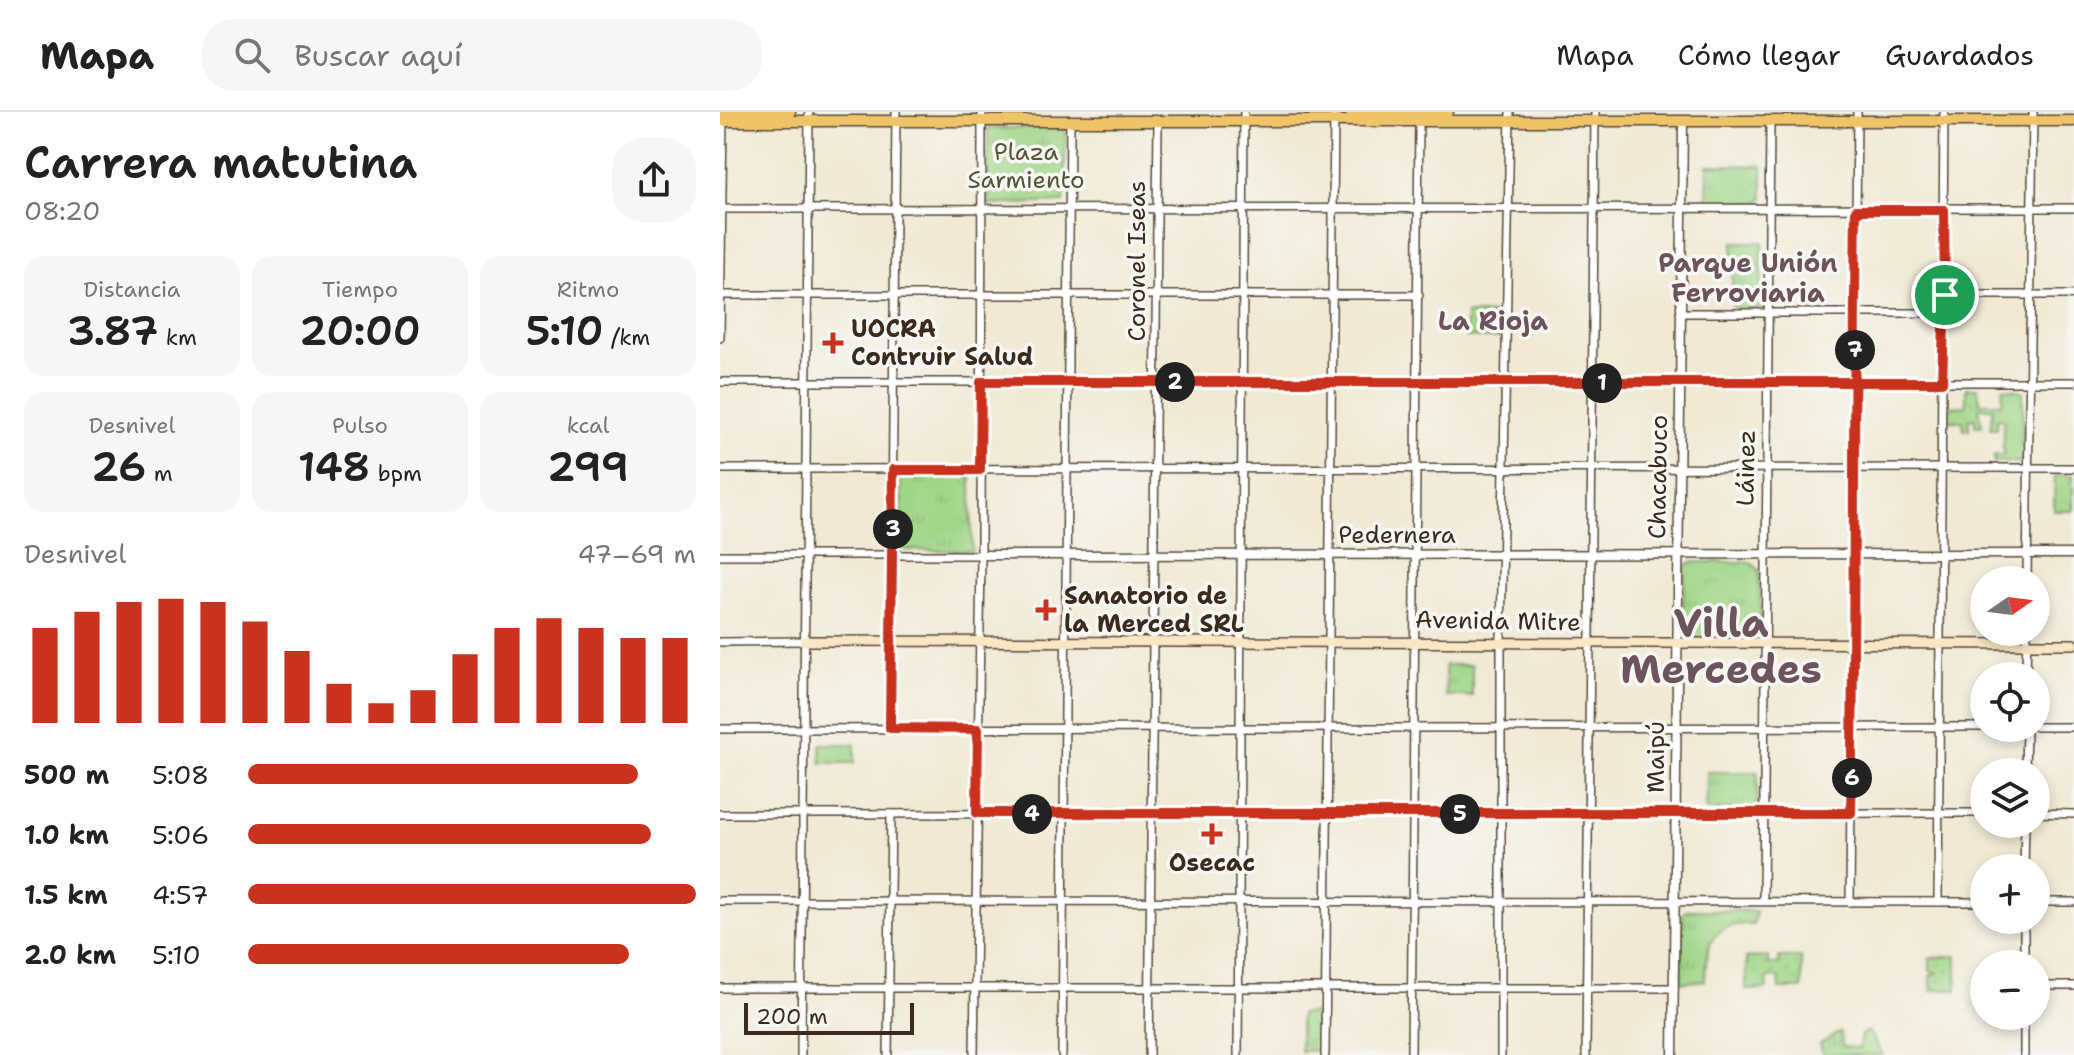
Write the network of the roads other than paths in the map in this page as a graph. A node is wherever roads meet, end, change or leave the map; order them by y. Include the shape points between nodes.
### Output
1 (790, 112) edge
2 (1350, 112) edge
3 (1448, 112) edge
4 (722, 116) edge
5 (1419, 116) edge
6 (1510, 116) edge
7 (1944, 116) edge
8 (2033, 116) edge
9 (809, 117) edge
10 (896, 117) edge
11 (982, 117) edge
12 (1071, 117) edge
13 (1158, 117) edge
14 (1244, 117) edge
15 (1334, 117) edge
16 (1594, 117) edge
17 (1683, 117) edge
18 (1770, 117) edge
19 (1857, 117) edge
20 (2074, 121) edge
21 (2074, 208) edge
22 (721, 209) edge
23 (809, 209) junction
24 (895, 209) junction
25 (981, 209) junction
26 (1070, 209) junction
27 (1157, 209) junction
28 (1244, 209) junction
29 (1333, 209) junction
30 (1419, 209) junction
31 (1594, 209) junction
32 (1682, 209) junction
33 (2033, 209) junction
34 (1508, 210) junction
35 (1769, 210) junction
36 (1856, 210) junction
37 (1944, 210) junction
38 (720, 295) edge
39 (808, 295) junction
40 (894, 295) junction
41 (1419, 295) junction
42 (1945, 295) junction
43 (2032, 295) junction
44 (2074, 295) edge
45 (982, 296) junction
46 (1069, 296) junction
47 (1244, 296) junction
48 (1331, 296) junction
49 (1157, 297) junction
50 (1680, 313) junction
51 (1768, 313) junction
52 (1855, 313) junction
53 (1944, 313) junction
54 (720, 338) edge
55 (1156, 381) junction
56 (1243, 381) junction
57 (1679, 381) junction
58 (720, 382) edge
59 (894, 382) junction
60 (981, 382) junction
61 (1068, 382) junction
62 (1331, 382) junction
63 (1767, 382) junction
64 (1854, 382) junction
65 (1942, 382) junction
66 (2030, 382) junction
67 (2074, 382) edge
68 (807, 383) junction
69 (1506, 383) junction
70 (1592, 383) junction
71 (1418, 384) junction
72 (1766, 467) junction
73 (1591, 468) junction
74 (1678, 468) junction
75 (1854, 468) junction
76 (2029, 468) junction
77 (2074, 468) edge
78 (720, 469) edge
79 (807, 469) junction
80 (1155, 469) junction
81 (1242, 469) junction
82 (1505, 469) junction
83 (1941, 469) junction
84 (893, 470) junction
85 (980, 470) junction
86 (1067, 470) junction
87 (1330, 470) junction
88 (1417, 470) junction
89 (1853, 554) junction
90 (1941, 554) junction
91 (2028, 554) junction
92 (2074, 554) edge
93 (720, 555) edge
94 (806, 555) junction
95 (893, 555) junction
96 (981, 555) junction
97 (1067, 555) junction
98 (1155, 555) junction
99 (1241, 555) junction
100 (1329, 555) junction
101 (1416, 555) junction
102 (1504, 555) junction
103 (1591, 555) junction
104 (1677, 555) junction
105 (1765, 555) junction
106 (2028, 566) edge
107 (1153, 640) junction
108 (1328, 640) junction
109 (805, 641) junction
110 (891, 641) junction
111 (979, 641) junction
112 (1065, 641) junction
113 (1242, 641) junction
114 (1415, 641) junction
115 (720, 642) edge
116 (1501, 642) junction
117 (1590, 642) junction
118 (1677, 642) junction
119 (1765, 643) junction
120 (1852, 643) junction
121 (1941, 643) junction
122 (1970, 643) edge
123 (2050, 643) edge
124 (2074, 644) edge
125 (1676, 726) junction
126 (1764, 726) junction
127 (1853, 726) junction
128 (1327, 727) junction
129 (1414, 727) junction
130 (1502, 727) junction
131 (1590, 727) junction
132 (1941, 727) junction
133 (1970, 727) edge
134 (2050, 727) edge
135 (2074, 727) edge
136 (890, 728) junction
137 (1064, 728) junction
138 (1151, 728) junction
139 (1240, 728) junction
140 (720, 729) edge
141 (804, 729) junction
142 (978, 729) junction
143 (977, 813) junction
144 (1590, 813) junction
145 (1851, 813) junction
146 (1940, 813) junction
147 (1970, 813) edge
148 (2050, 813) edge
149 (720, 814) edge
150 (804, 814) junction
151 (891, 814) junction
152 (1064, 814) junction
153 (1150, 814) junction
154 (1239, 814) junction
155 (1326, 814) junction
156 (1414, 814) junction
157 (1501, 814) junction
158 (1676, 814) junction
159 (1763, 814) junction
160 (2074, 814) edge
161 (975, 900) junction
162 (720, 901) edge
163 (803, 901) junction
164 (890, 901) junction
165 (1063, 901) junction
166 (1151, 901) junction
167 (1588, 901) junction
168 (1676, 901) junction
169 (1763, 901) junction
170 (1238, 902) junction
171 (1326, 902) junction
172 (1413, 902) junction
173 (1502, 902) junction
174 (1850, 902) junction
175 (1938, 902) junction
176 (1970, 902) edge
177 (2050, 902) edge
178 (2074, 902) edge
179 (802, 986) junction
180 (2050, 986) edge
181 (2074, 986) edge
182 (889, 987) junction
183 (974, 987) junction
184 (720, 988) edge
185 (1062, 988) junction
186 (1150, 988) junction
187 (1239, 988) junction
188 (1325, 988) junction
189 (1674, 988) junction
190 (1412, 989) junction
191 (1501, 989) junction
192 (1588, 989) junction
193 (2024, 1030) edge
194 (801, 1055) edge
195 (888, 1055) edge
196 (974, 1055) edge
197 (1062, 1055) edge
198 (1149, 1055) edge
199 (1238, 1055) edge
200 (1325, 1055) edge
201 (1411, 1055) edge
202 (1501, 1055) edge
203 (1586, 1055) edge
204 (1673, 1055) edge
205 (2024, 1055) edge

1 - 4 main road
2 - 5 main road
3 - 5 main road
4 - 9 main road
4 - 22 street
5 - 6 main road
5 - 15 main road
5 - 30 street
6 - 16 main road
6 - 34 street
7 - 8 main road
7 - 19 main road
7 - 37 street
8 - 20 main road
8 - 33 street
9 - 10 main road
9 - 23 street
10 - 11 main road
10 - 24 street
11 - 12 main road
11 - 25 street
12 - 13 main road
12 - 26 street
13 - 14 main road
13 - 27 street, Coronel Iseas
14 - 15 main road
14 - 28 street
15 - 29 street
16 - 17 main road
16 - 31 street
17 - 18 main road
17 - 32 street, Chacabuco
18 - 19 main road
18 - 35 street, Láinez
19 - 36 street
21 - 33 street
22 - 23 street
22 - 38 street
23 - 24 street
23 - 39 street
24 - 25 street
24 - 40 street
25 - 26 street
25 - 45 street
26 - 27 street
26 - 46 street
27 - 28 street
27 - 49 street, Coronel Iseas
28 - 29 street
28 - 47 street
29 - 30 street
29 - 48 street
30 - 34 street
30 - 41 street
31 - 32 street
31 - 34 street
31 - 70 street
32 - 35 street
32 - 50 street, Chacabuco
33 - 37 street
33 - 43 street
34 - 69 street
35 - 36 street
35 - 51 street, Láinez
36 - 37 street
36 - 52 street
37 - 42 street
38 - 39 street
38 - 54 street
39 - 40 street
39 - 68 street
40 - 45 street
40 - 59 street
41 - 48 street
41 - 71 street
42 - 43 street
42 - 53 street
43 - 44 street
43 - 66 street
45 - 46 street
45 - 60 street
46 - 49 street
46 - 61 street
47 - 48 street
47 - 49 street
47 - 56 street
48 - 62 street
49 - 55 street, Coronel Iseas
50 - 51 street
50 - 57 street, Chacabuco
51 - 52 street
51 - 63 street, Láinez
52 - 53 street
52 - 64 street
53 - 65 street
55 - 56 street
55 - 61 street
55 - 80 street, Coronel Iseas
56 - 62 street
56 - 81 street
57 - 63 street
57 - 70 street
57 - 74 street, Chacabuco
58 - 68 street
59 - 60 street
59 - 68 street
59 - 84 street
60 - 61 street
60 - 85 street
61 - 86 street
62 - 71 street
62 - 87 street
63 - 64 street
63 - 72 street, Láinez
64 - 65 street
64 - 75 street
65 - 66 street
65 - 83 street
66 - 67 street
66 - 76 street
68 - 79 street
69 - 70 street
69 - 71 street
69 - 82 street
70 - 73 street
71 - 88 street
72 - 74 street
72 - 75 street
72 - 105 street, Láinez
73 - 74 street
73 - 82 street
73 - 103 street
74 - 104 street, Chacabuco
75 - 83 street
75 - 89 street
76 - 77 street
76 - 83 street
76 - 91 street
78 - 79 street
79 - 84 street
79 - 94 street
80 - 81 street
80 - 86 street
80 - 98 street, Coronel Iseas
81 - 87 street
81 - 99 street
82 - 88 street
82 - 102 street
83 - 90 street
84 - 85 street
84 - 95 street
85 - 86 street
85 - 96 street
86 - 97 street
87 - 88 street
87 - 100 street
88 - 101 street
89 - 90 street, Pedernera
89 - 105 street, Pedernera
89 - 120 street
90 - 91 street, Pedernera
90 - 121 street
91 - 92 street, Pedernera
91 - 106 street
93 - 94 street, Pedernera
94 - 95 street, Pedernera
94 - 109 street
95 - 96 street, Pedernera
95 - 110 street
96 - 97 street, Pedernera
96 - 111 street
97 - 98 street, Pedernera
97 - 112 street
98 - 99 street, Pedernera
98 - 107 street, Coronel Iseas
99 - 100 street, Pedernera
99 - 113 street
100 - 101 street, Pedernera
100 - 108 street
101 - 102 street, Pedernera
101 - 114 street
102 - 103 street, Pedernera
102 - 116 street
103 - 104 street, Pedernera
103 - 117 street
104 - 105 street, Pedernera
104 - 118 street, Maipú
105 - 119 street, Láinez
107 - 112 main road, Avenida Mitre
107 - 113 main road, Avenida Mitre
107 - 138 street, Coronel Iseas
108 - 113 main road, Avenida Mitre
108 - 114 main road, Avenida Mitre
108 - 128 street
109 - 110 main road, Avenida Mitre
109 - 115 street
109 - 141 street
110 - 111 main road, Avenida Mitre
110 - 136 street
111 - 112 main road, Avenida Mitre
111 - 142 street
112 - 137 street
113 - 139 street
114 - 116 main road, Avenida Mitre
114 - 129 street
116 - 117 main road, Avenida Mitre
116 - 130 street
117 - 118 main road, Avenida Mitre
117 - 131 street
118 - 119 main road, Avenida Mitre
118 - 125 street, Maipú
119 - 120 main road, Avenida Mitre
119 - 126 street, Láinez
120 - 121 main road, Avenida Mitre
120 - 127 street
121 - 122 main road, Avenida Mitre
121 - 132 street
123 - 124 main road, Avenida Mitre
125 - 126 street
125 - 131 street
125 - 158 street, Maipú
126 - 127 street
126 - 159 street, Láinez
127 - 132 street
127 - 145 street
128 - 129 street
128 - 139 street
128 - 155 street
129 - 130 street
129 - 156 street
130 - 131 street
130 - 157 street
131 - 144 street
132 - 133 street
132 - 146 street
134 - 135 street
136 - 141 street
136 - 142 street
137 - 138 street
137 - 142 street
137 - 152 street
138 - 139 street
138 - 153 street, Coronel Iseas
139 - 154 street
140 - 141 street
141 - 150 street
142 - 143 street
143 - 151 street
143 - 152 street
143 - 161 street
144 - 157 street
144 - 158 street
144 - 167 street
145 - 146 street
145 - 159 street
145 - 174 street
146 - 147 street
146 - 175 street
148 - 160 street
149 - 150 street
150 - 151 street
150 - 163 street
151 - 164 street
152 - 153 street
152 - 165 street
153 - 154 street
153 - 166 street, Coronel Iseas
154 - 155 street
154 - 170 street
155 - 156 street
155 - 171 street
156 - 157 street
156 - 172 street
157 - 173 street
158 - 159 street
158 - 168 street, Maipú
159 - 169 street, Láinez
161 - 164 street
161 - 165 street
161 - 183 street
162 - 163 street
163 - 164 street
163 - 179 street
164 - 182 street
165 - 166 street
165 - 185 street
166 - 170 street
166 - 186 street, Coronel Iseas
167 - 168 street
167 - 173 street
167 - 192 street
168 - 169 street
168 - 189 street, Maipú
169 - 174 street
170 - 171 street
170 - 187 street
171 - 172 street
171 - 188 street
172 - 173 street
172 - 190 street
173 - 191 street
174 - 175 street
175 - 176 street
177 - 178 street
179 - 182 street
179 - 184 street
179 - 194 street
180 - 181 street
182 - 183 street
182 - 195 street
183 - 185 street
183 - 196 street
185 - 186 street
185 - 197 street
186 - 187 street
186 - 198 street, Coronel Iseas
187 - 188 street
187 - 199 street
188 - 190 street
188 - 200 street
189 - 192 street
189 - 204 street, Maipú
190 - 191 street
190 - 201 street
191 - 192 street
191 - 202 street
192 - 203 street
193 - 205 street

